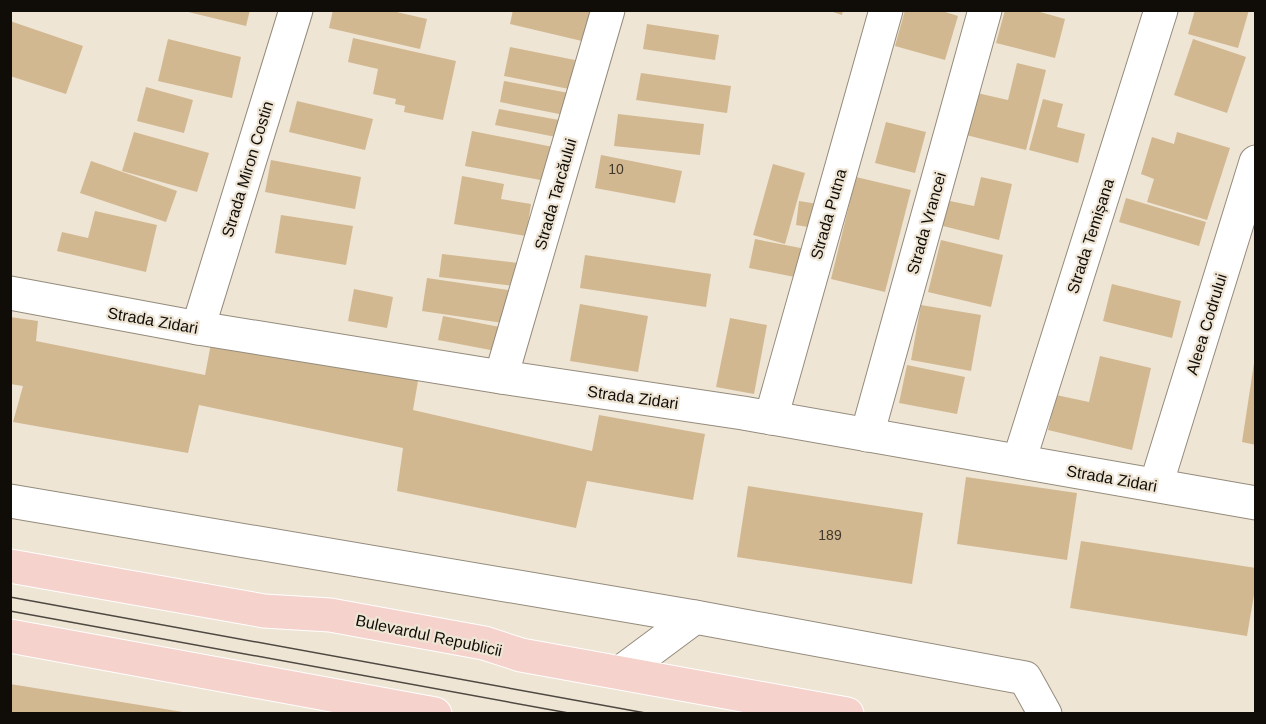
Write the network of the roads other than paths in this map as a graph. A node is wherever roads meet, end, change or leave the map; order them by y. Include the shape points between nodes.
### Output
1 (296, 10) edge
2 (608, 10) edge
3 (886, 10) edge
4 (985, 10) edge
5 (1161, 10) edge
6 (1256, 162) edge
7 (10, 293) edge
8 (198, 328) junction
9 (501, 377) junction
10 (771, 418) junction
11 (867, 435) junction
12 (1019, 461) junction
13 (1156, 485) junction
14 (10, 501) edge
15 (1256, 503) edge
16 (10, 566) edge
17 (695, 617) junction
18 (10, 636) edge
19 (621, 672) junction
20 (435, 714) edge
21 (847, 714) edge
22 (1045, 714) edge

1 - 8 street, Strada Miron Costin
2 - 9 street, Strada Tarcăului
3 - 10 street, Strada Putna
4 - 11 street, Strada Vrancei
5 - 12 street, Strada Temișana
6 - 13 street, Aleea Codrului
7 - 8 street, Strada Zidari
8 - 9 street, Strada Zidari
9 - 10 street, Strada Zidari
10 - 11 street, Strada Zidari
11 - 12 street, Strada Zidari
12 - 13 street, Strada Zidari
13 - 15 street, Strada Zidari
14 - 17 street
16 - 19 main road, Bulevardul Republicii via 264,610 330,615
17 - 19 street
17 - 22 street via 1025,678
18 - 20 main road
19 - 21 main road, Bulevardul Republicii

